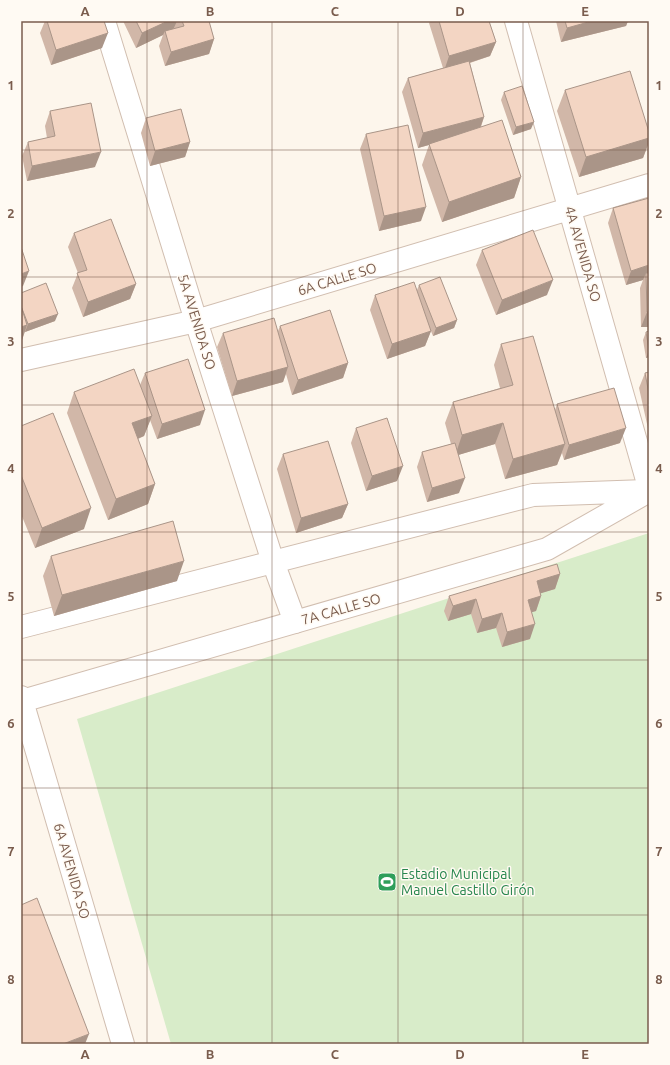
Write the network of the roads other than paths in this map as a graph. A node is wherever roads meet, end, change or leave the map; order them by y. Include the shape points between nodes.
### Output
1 (104, 21) edge
2 (516, 21) edge
3 (649, 185) edge
4 (570, 209) junction
5 (196, 321) junction
6 (21, 360) edge
7 (649, 487) edge
8 (649, 491) edge
9 (273, 562) junction
10 (295, 622) junction
11 (21, 626) edge
12 (22, 699) edge
13 (123, 1044) edge

1 - 5 street, 5A AVENIDA SO
2 - 4 street, 4A AVENIDA SO
3 - 4 street, 6A CALLE SO
4 - 5 street, 6A CALLE SO
4 - 7 street, 4A AVENIDA SO
5 - 6 street, 6A CALLE SO
5 - 9 street, 5A AVENIDA SO
8 - 9 street, 7A CALLE SO via 533,495
8 - 10 street, 7A CALLE SO via 548,549
9 - 10 street, 5A AVENIDA SO
9 - 11 street, 7A CALLE SO
10 - 12 street, 7A CALLE SO
12 - 13 street, 6A AVENIDA SO

